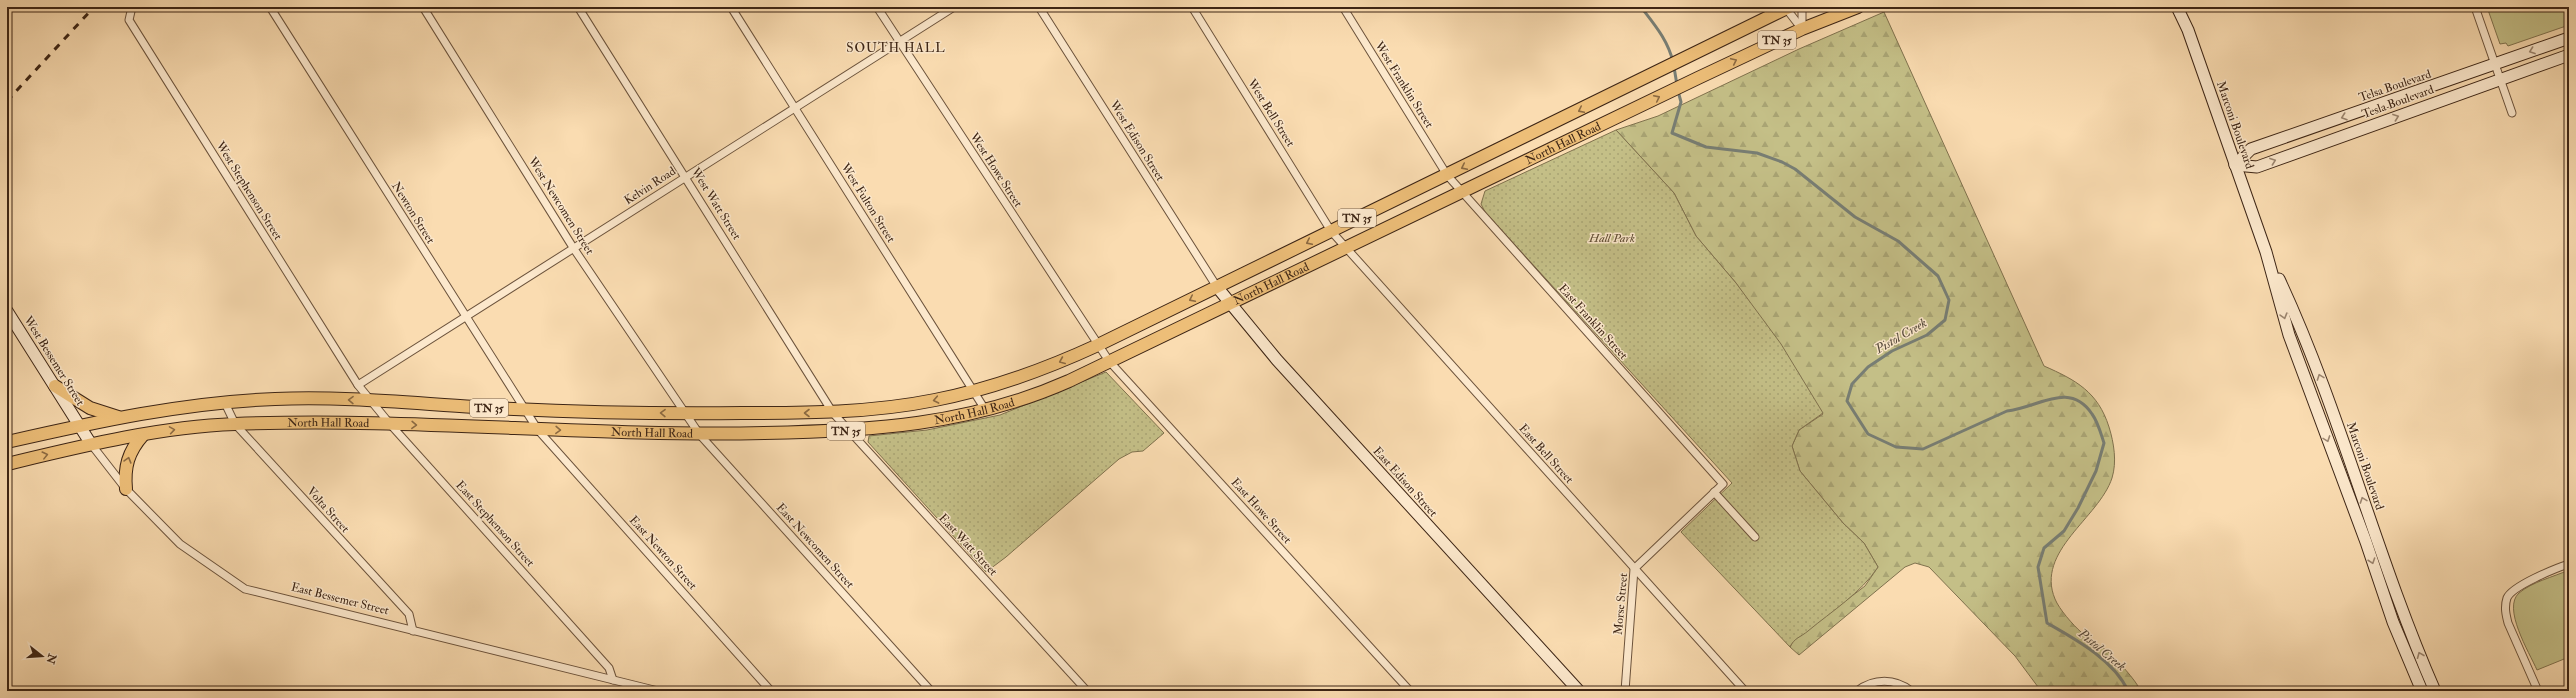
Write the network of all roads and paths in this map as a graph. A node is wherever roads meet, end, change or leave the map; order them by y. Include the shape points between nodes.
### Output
1 (132, 7) edge
2 (270, 7) edge
3 (423, 7) edge
4 (578, 7) edge
5 (731, 7) edge
6 (877, 7) edge
7 (954, 7) edge
8 (1039, 7) edge
9 (1192, 7) edge
10 (1343, 7) edge
11 (1802, 7) edge
12 (1858, 7) edge
13 (2177, 7) edge
14 (2475, 7) edge
15 (1787, 8) edge
16 (1802, 29) junction
17 (2569, 38) edge
18 (898, 42) junction
19 (2569, 55) edge
20 (2494, 65) junction
21 (2499, 80) junction
22 (795, 108) junction
23 (2512, 113) dead end
24 (2235, 165) junction
25 (1447, 175) junction
26 (686, 176) junction
27 (1463, 192) junction
28 (1331, 231) junction
29 (1346, 247) junction
30 (574, 249) junction
31 (2266, 252) junction
32 (1217, 287) junction
33 (1229, 304) junction
34 (7, 311) edge
35 (465, 316) junction
36 (1098, 345) junction
37 (1109, 361) junction
38 (358, 385) junction
39 (55, 386) junction
40 (974, 391) junction
41 (371, 401) junction
42 (224, 403) junction
43 (525, 410) junction
44 (986, 411) junction
45 (833, 413) junction
46 (685, 414) junction
47 (125, 419) junction
48 (235, 424) junction
49 (390, 424) junction
50 (78, 426) junction
51 (538, 430) junction
52 (850, 431) junction
53 (143, 435) junction
54 (700, 435) junction
55 (7, 442) edge
56 (91, 444) junction
57 (7, 464) edge
58 (1723, 484) joint
59 (126, 489) junction
60 (1714, 492) junction
61 (2376, 536) junction
62 (1755, 537) dead end
63 (2366, 542) junction
64 (2569, 564) edge
65 (1634, 569) junction
66 (413, 631) junction
67 (614, 680) junction
68 (658, 691) edge
69 (771, 691) edge
70 (931, 691) edge
71 (1087, 691) edge
72 (1410, 691) edge
73 (1579, 691) edge
74 (1625, 691) edge
75 (1745, 691) edge
76 (1857, 691) edge
77 (1911, 691) edge
78 (2422, 691) edge
79 (2436, 691) edge
80 (2538, 691) edge

1 - 38 street, West Stephenson Street via 129,20
2 - 35 street, Newton Street
3 - 30 street, West Newcomen Street
4 - 26 street, West Watt Street
5 - 22 street, West Fulton Street
6 - 18 street, West Howe Street
7 - 18 street, Kelvin Road
8 - 32 street, West Edison Street
9 - 28 street, West Bell Street
10 - 25 street, West Franklin Street
11 - 16 street
12 - 16 main road, North Hall Road / TN 35
13 - 24 street, Marconi Boulevard via 2188,30
14 - 20 street
15 - 16 street
15 -> 25 main road, North Hall Road / TN 35
27 -> 16 main road, North Hall Road / TN 35
17 -> 20 street, Telsa Boulevard
18 - 22 street, Kelvin Road
18 - 36 street, West Howe Street
19 - 21 street, Tesla Boulevard
20 - 21 street
20 -> 24 street, Telsa Boulevard via 2251,150
21 - 23 street
24 -> 21 street, Tesla Boulevard via 2257,167
22 - 26 street, Kelvin Road
22 - 40 street, West Fulton Street
24 - 31 street, Marconi Boulevard
25 - 27 street, East Franklin Street
25 - 28 main road, North Hall Road / TN 35
26 - 30 street, Kelvin Road
26 - 45 street, West Watt Street
27 - 29 main road, North Hall Road / TN 35
27 - 58 street, East Franklin Street
28 - 29 street, East Bell Street
28 -> 32 main road, North Hall Road / TN 35
29 - 33 main road, North Hall Road / TN 35
29 - 65 street, East Bell Street
30 - 35 street, Kelvin Road
30 - 46 street, West Newcomen Street
61 -> 31 street, Marconi Boulevard via 2302,329
31 -> 63 street, Marconi Boulevard via 2289,335
32 - 33 street, East Edison Street
32 -> 36 main road, North Hall Road / TN 35
33 - 37 main road, North Hall Road / TN 35
33 - 73 street, East Edison Street
34 - 39 street, West Bessemer Street
35 - 38 street, Kelvin Road
35 - 43 street, Newton Street
36 - 37 street, East Howe Street
36 -> 40 main road, North Hall Road / TN 35 via 1025,376
37 - 44 main road, North Hall Road / TN 35 via 1037,396
37 - 72 street, East Howe Street
38 - 41 street, East Stephenson Street
39 - 47 main road via 90,408
39 - 50 street, West Bessemer Street
40 - 44 street, West Fulton Street
40 -> 45 main road, North Hall Road / TN 35 via 909,405
41 -> 42 main road, North Hall Road / TN 35 via 276,399
41 - 43 main road, North Hall Road / TN 35
41 - 49 street, East Stephenson Street
42 - 47 main road, North Hall Road / TN 35 via 183,407
42 - 48 street, Volta Street
46 -> 43 main road, North Hall Road / TN 35
43 - 51 street, Newton Street
44 - 52 main road, North Hall Road / TN 35 via 902,427
45 -> 46 main road, North Hall Road / TN 35
45 - 52 street, East Watt Street
46 - 54 street, East Newcomen Street
47 - 50 main road, North Hall Road / TN 35
48 - 49 main road, North Hall Road / TN 35
53 -> 48 main road, North Hall Road / TN 35
48 - 66 street, Volta Street via 409,614
49 -> 51 main road, North Hall Road / TN 35
49 - 67 street, East Stephenson Street via 609,668
50 - 55 main road, North Hall Road / TN 35
50 - 56 street, East Bessemer Street
51 -> 54 main road, North Hall Road / TN 35
51 - 69 street, East Newton Street
52 - 54 main road, North Hall Road / TN 35
52 - 71 street, East Watt Street
53 - 56 main road, North Hall Road / TN 35
59 -> 53 main road via 126,462
54 - 70 street, East Newcomen Street
57 -> 56 main road, North Hall Road / TN 35
56 - 59 street, East Bessemer Street
58 - 60 street, Morse Street
59 - 66 street, East Bessemer Street via 180,544 245,589
60 - 62 street
60 - 65 street, Morse Street
61 - 63 street
79 -> 61 street, Marconi Boulevard
63 -> 78 street, Marconi Boulevard via 2393,622
64 - 80 street via 2515,589 2507,599 2508,623
65 - 74 street, Morse Street
65 - 75 street, East Bell Street
66 - 67 street, East Bessemer Street
67 - 68 street, East Bessemer Street
76 - 77 street via 1872,683 1884,681 1896,682

